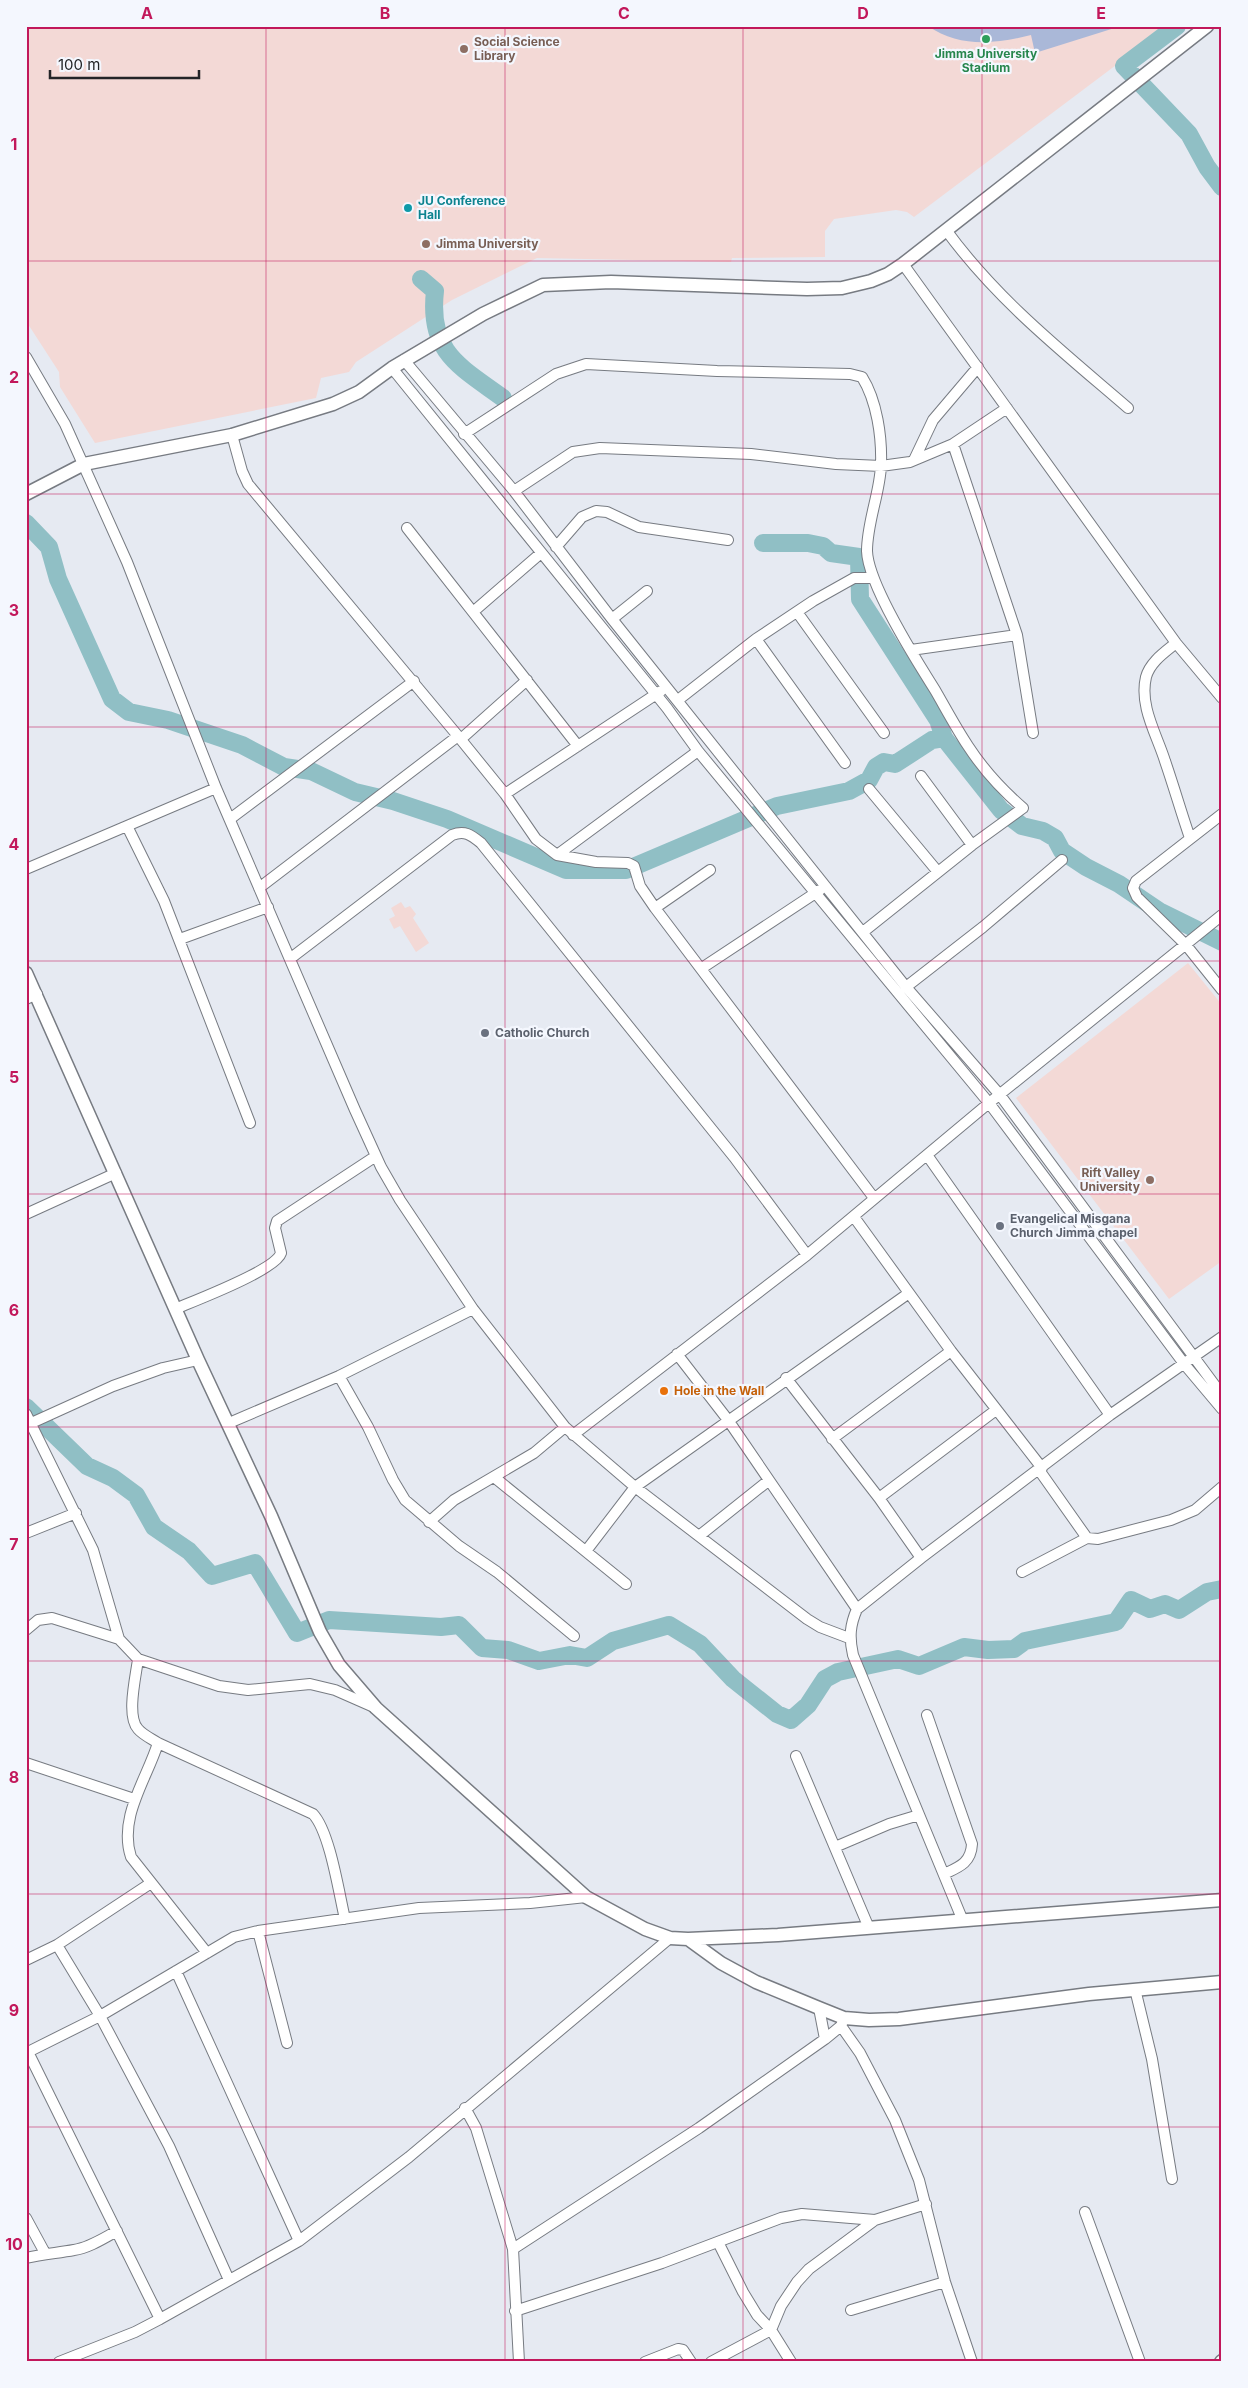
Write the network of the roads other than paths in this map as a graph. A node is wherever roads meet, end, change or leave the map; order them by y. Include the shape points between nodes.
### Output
1 (1207, 26) edge
2 (946, 230) junction
3 (903, 264) junction
4 (26, 357) edge
5 (406, 359) junction
6 (978, 367) junction
7 (392, 368) junction
8 (1007, 408) junction
9 (1128, 408) dead end
10 (464, 434) junction
11 (232, 435) junction
12 (953, 444) junction
13 (914, 460) junction
14 (84, 464) junction
15 (881, 466) junction
16 (514, 492) junction
17 (26, 494) edge
18 (407, 528) dead end
19 (728, 540) dead end
20 (556, 547) junction
21 (541, 553) junction
22 (873, 578) junction
23 (647, 591) dead end
24 (473, 612) junction
25 (797, 612) junction
26 (612, 619) junction
27 (1017, 635) junction
28 (756, 639) junction
29 (1176, 643) junction
30 (911, 650) junction
31 (527, 680) junction
32 (414, 681) junction
33 (666, 686) junction
34 (656, 695) junction
35 (1222, 698) edge
36 (678, 700) junction
37 (884, 733) dead end
38 (1033, 733) dead end
39 (460, 737) junction
40 (578, 746) junction
41 (698, 751) junction
42 (846, 763) dead end
43 (921, 776) dead end
44 (216, 788) junction
45 (870, 789) dead end
46 (505, 794) junction
47 (1222, 814) edge
48 (230, 819) junction
49 (127, 826) junction
50 (1190, 838) junction
51 (972, 845) junction
52 (557, 855) junction
53 (1062, 860) dead end
54 (26, 869) edge
55 (710, 870) dead end
56 (938, 872) junction
57 (826, 886) junction
58 (259, 888) junction
59 (815, 893) junction
60 (268, 907) junction
61 (655, 908) junction
62 (1222, 915) edge
63 (863, 932) junction
64 (180, 939) junction
65 (1186, 945) junction
66 (291, 958) junction
67 (702, 968) junction
68 (26, 973) edge
69 (906, 986) junction
70 (1222, 990) edge
71 (32, 996) edge
72 (1000, 1095) junction
73 (989, 1103) junction
74 (250, 1123) dead end
75 (927, 1155) junction
76 (376, 1156) junction
77 (116, 1173) junction
78 (874, 1198) junction
79 (26, 1214) edge
80 (854, 1217) junction
81 (808, 1255) junction
82 (909, 1292) junction
83 (176, 1309) junction
84 (473, 1309) junction
85 (1222, 1337) edge
86 (951, 1351) junction
87 (677, 1354) junction
88 (1194, 1358) junction
89 (198, 1360) junction
90 (1184, 1365) junction
91 (339, 1376) junction
92 (786, 1378) junction
93 (1222, 1396) edge
94 (1222, 1409) edge
95 (996, 1410) junction
96 (26, 1414) edge
97 (1110, 1415) junction
98 (728, 1420) junction
99 (229, 1423) junction
100 (29, 1425) edge
101 (569, 1431) junction
102 (832, 1438) junction
103 (1041, 1469) junction
104 (494, 1477) junction
105 (768, 1481) junction
106 (1222, 1486) edge
107 (635, 1487) junction
108 (879, 1498) junction
109 (76, 1513) junction
110 (429, 1522) junction
111 (26, 1533) edge
112 (699, 1536) junction
113 (1087, 1538) junction
114 (586, 1551) junction
115 (920, 1558) junction
116 (1022, 1572) dead end
117 (626, 1584) dead end
118 (857, 1609) junction
119 (26, 1630) edge
120 (574, 1636) dead end
121 (850, 1638) junction
122 (119, 1639) junction
123 (138, 1659) junction
124 (376, 1708) junction
125 (927, 1715) dead end
126 (158, 1743) junction
127 (796, 1756) dead end
128 (26, 1763) edge
129 (134, 1799) junction
130 (918, 1815) junction
131 (835, 1847) junction
132 (944, 1874) junction
133 (151, 1883) junction
134 (586, 1897) junction
135 (1222, 1900) edge
136 (345, 1919) junction
137 (963, 1920) junction
138 (869, 1928) junction
139 (258, 1931) junction
140 (670, 1938) junction
141 (688, 1939) junction
142 (57, 1945) junction
143 (207, 1953) junction
144 (26, 1960) edge
145 (176, 1971) junction
146 (1222, 1982) edge
147 (1135, 1990) junction
148 (819, 2008) junction
149 (100, 2016) junction
150 (842, 2022) junction
151 (826, 2040) junction
152 (287, 2043) dead end
153 (27, 2052) edge
154 (465, 2108) junction
155 (1172, 2180) dead end
156 (926, 2204) junction
157 (1085, 2212) dead end
158 (26, 2218) edge
159 (875, 2220) junction
160 (118, 2231) junction
161 (299, 2241) junction
162 (718, 2242) junction
163 (513, 2249) junction
164 (45, 2253) junction
165 (26, 2258) edge
166 (230, 2280) junction
167 (945, 2282) junction
168 (851, 2310) dead end
169 (515, 2311) junction
170 (160, 2320) junction
171 (771, 2330) junction
172 (59, 2362) edge
173 (519, 2362) edge
174 (645, 2362) edge
175 (690, 2362) edge
176 (711, 2362) edge
177 (791, 2362) edge
178 (972, 2362) edge
179 (1140, 2362) edge

1 - 2 street
2 - 3 street
2 - 9 street via 969,262 1026,322
3 - 5 street via 888,274 842,288 807,290 611,282 543,285 509,299
3 - 6 street
4 - 14 street
5 - 7 street
5 - 10 street
6 - 8 street
6 - 13 street via 933,420
7 - 11 street via 359,392 333,404
7 - 21 street
8 - 12 street
8 - 29 street
10 - 15 street via 556,374 586,364 850,374 862,377 871,392
10 - 16 street
11 - 14 street
11 - 32 street via 248,484 344,602
12 - 13 street
12 - 27 street
13 - 15 street
14 - 17 street
14 - 44 street via 128,562
15 - 16 street via 751,454 600,448 573,452
15 - 22 street via 867,553
16 - 20 street
18 - 24 street
19 - 20 street via 639,527 607,512 596,511 582,516
20 - 26 street
21 - 24 street
21 - 34 street
22 - 25 street via 854,578
22 - 30 street
23 - 26 street
24 - 31 street
25 - 28 street
25 - 37 street
26 - 33 street
27 - 30 street
27 - 38 street
28 - 36 street
28 - 42 street
29 - 35 street
29 - 50 street via 1151,667 1146,678 1146,699 1152,727
30 - 51 street via 968,747 1004,792 1023,808
31 - 39 street
31 - 40 street
32 - 39 street
32 - 48 street
33 - 34 street
33 - 36 street
34 - 40 street
34 - 41 street
36 - 57 street
39 - 46 street
39 - 58 street
40 - 46 street
41 - 52 street
41 - 59 street
43 - 51 street
44 - 48 street
44 - 49 street
45 - 56 street
46 - 52 street via 536,839
47 - 50 street
48 - 58 street
49 - 54 street
49 - 64 street
50 - 65 street via 1136,881 1135,894
51 - 56 street
52 - 61 street via 634,866 640,886
53 - 69 street
55 - 61 street
56 - 63 street
57 - 59 street
57 - 63 street
58 - 60 street
59 - 67 street
59 - 73 street
60 - 64 street
60 - 66 street
61 - 67 street
62 - 65 street
63 - 69 street
64 - 74 street
65 - 70 street
65 - 72 street
66 - 76 street
66 - 81 street via 452,835 468,833 481,843 661,1065
67 - 78 street
68 - 71 street
69 - 72 street
71 - 77 street
72 - 73 street
72 - 88 street
73 - 75 street
73 - 90 street
75 - 78 street
75 - 97 street
76 - 83 street via 277,1221 275,1228 281,1253 275,1261 236,1284
76 - 84 street via 400,1200
77 - 79 street
77 - 83 street
78 - 80 street
80 - 81 street
80 - 82 street
81 - 87 street
82 - 86 street
82 - 92 street
83 - 89 street
84 - 91 street
84 - 101 street
85 - 88 street
86 - 95 street
86 - 102 street
87 - 98 street
87 - 101 street
88 - 90 street
88 - 93 street
89 - 99 street
89 - 100 street via 163,1368 113,1386
90 - 94 street
90 - 97 street
91 - 99 street
91 - 110 street via 368,1427 392,1480 405,1500
92 - 98 street
92 - 102 street
95 - 103 street
95 - 108 street
96 - 100 street
97 - 103 street
98 - 105 street
98 - 107 street
99 - 124 street via 320,1632 339,1665
100 - 109 street
101 - 104 street
101 - 107 street
102 - 108 street
103 - 113 street
103 - 115 street
104 - 110 street via 454,1500
104 - 114 street
105 - 112 street
105 - 118 street
106 - 113 street via 1194,1510 1171,1520 1098,1539
107 - 112 street
107 - 114 street
108 - 115 street
109 - 111 street
109 - 122 street via 93,1550
110 - 120 street via 497,1572
112 - 121 street via 807,1620
113 - 116 street
114 - 117 street
115 - 118 street
118 - 121 street
119 - 122 street via 38,1620 52,1618
121 - 130 street via 853,1654
122 - 123 street
123 - 124 street via 219,1686 248,1690 310,1684 335,1690
123 - 126 street via 132,1717 137,1729
124 - 134 street
125 - 132 street via 972,1844 972,1854 967,1861
126 - 129 street
126 - 136 street via 313,1814 323,1833
127 - 131 street
128 - 129 street
129 - 133 street via 127,1845
130 - 131 street
130 - 132 street
131 - 138 street
132 - 137 street
133 - 142 street
133 - 143 street
134 - 136 street via 419,1908
134 - 140 street via 645,1929
135 - 137 street
136 - 139 street
137 - 138 street
138 - 141 street
139 - 143 street via 234,1937
139 - 152 street
140 - 141 street
140 - 154 street
141 - 148 street via 721,1963 756,1982
142 - 144 street
142 - 149 street
143 - 145 street
145 - 149 street
145 - 161 street
146 - 147 street
147 - 150 street via 976,2007 899,2019
147 - 155 street via 1152,2059
148 - 150 street
148 - 151 street
149 - 153 street
149 - 166 street via 169,2146
150 - 151 street
150 - 156 street via 895,2120
151 - 163 street via 699,2128
153 - 160 street
154 - 161 street via 409,2157
154 - 163 street via 476,2128
156 - 159 street
156 - 167 street
157 - 179 street
158 - 164 street
159 - 162 street via 802,2214 781,2218
159 - 171 street via 809,2269 781,2306
160 - 164 street via 89,2246
160 - 170 street
161 - 166 street
162 - 169 street
162 - 171 street via 742,2292
163 - 169 street
164 - 165 street
166 - 170 street
167 - 168 street
167 - 178 street
169 - 173 street
170 - 172 street
171 - 176 street
171 - 177 street
174 - 175 street via 678,2350 683,2350

